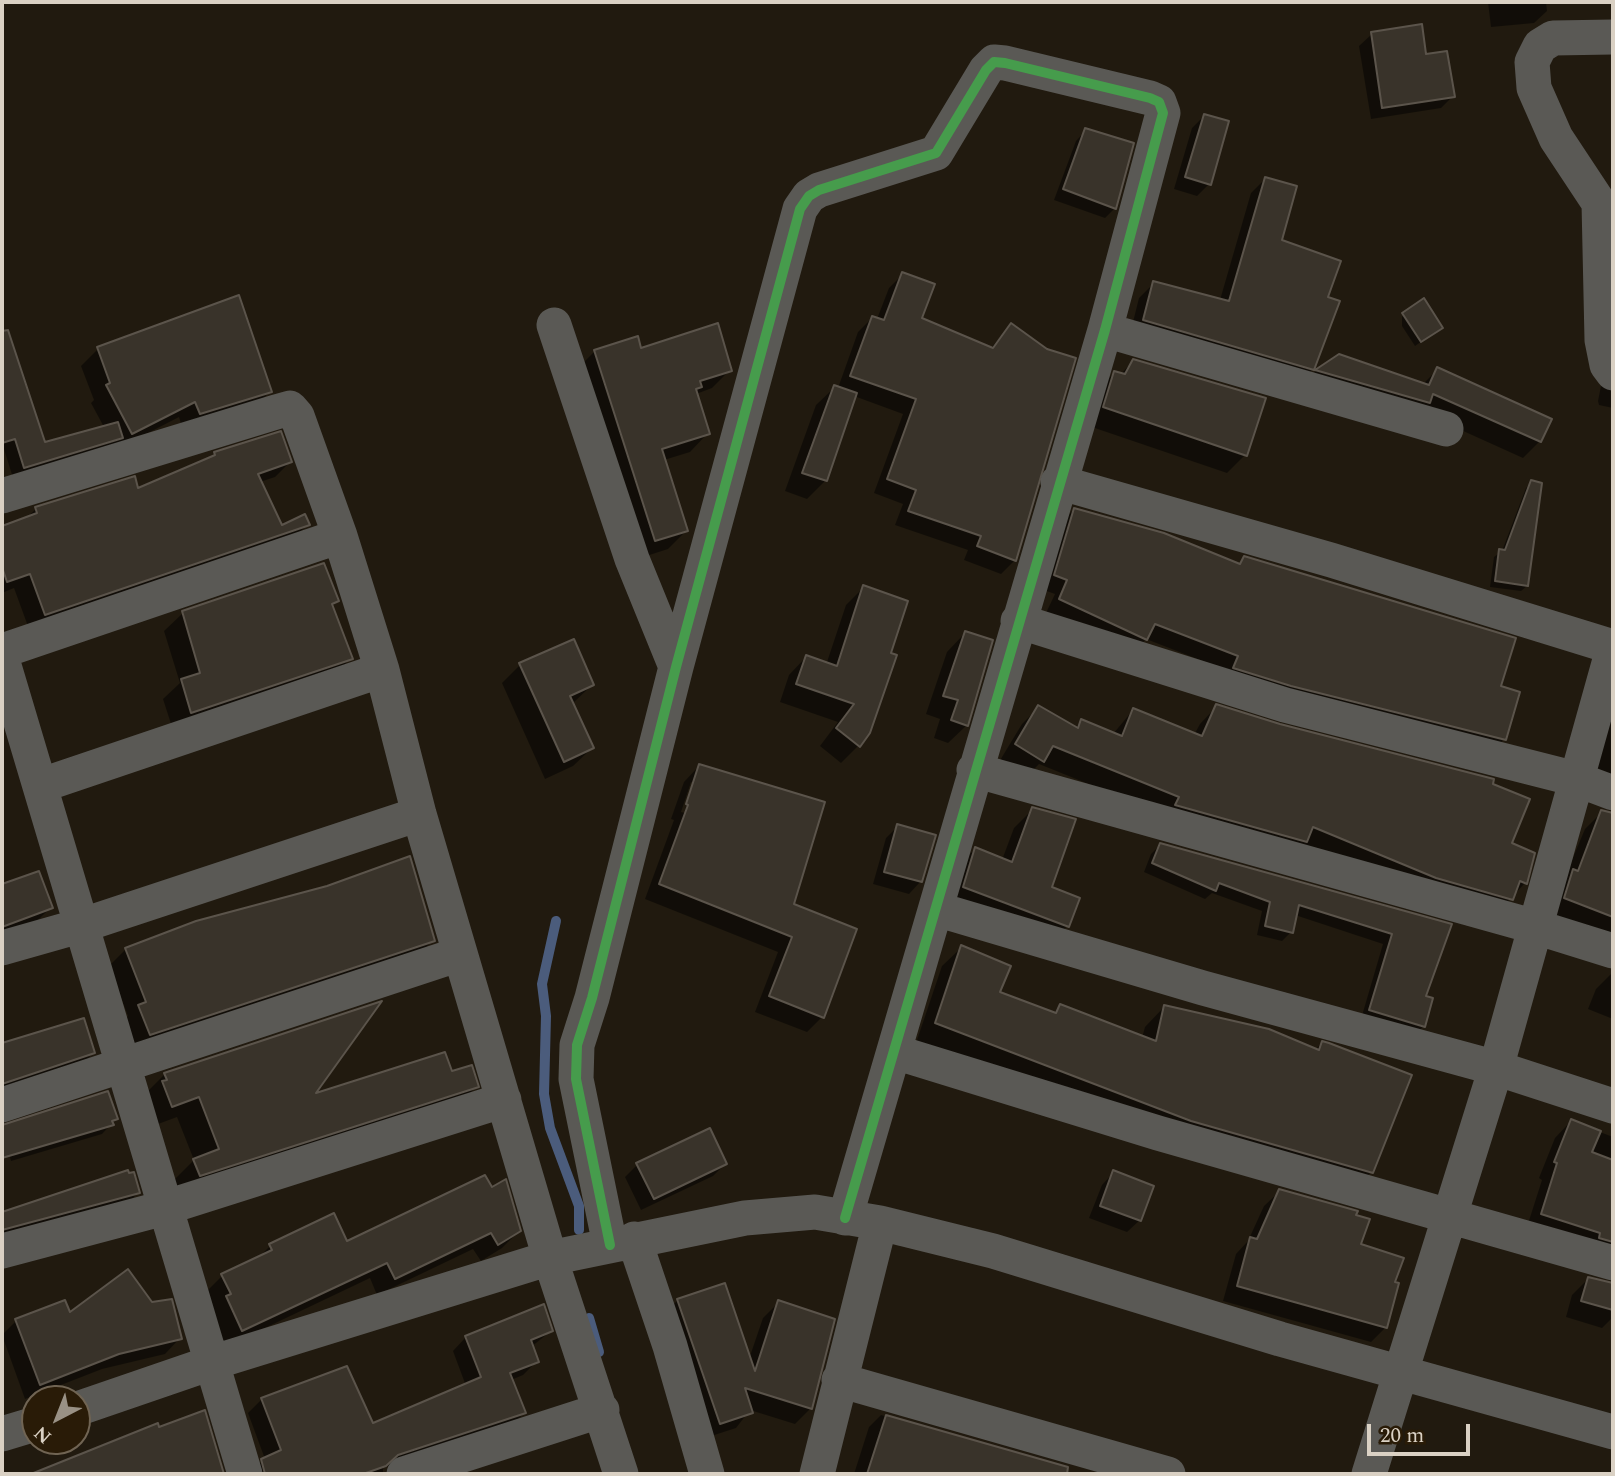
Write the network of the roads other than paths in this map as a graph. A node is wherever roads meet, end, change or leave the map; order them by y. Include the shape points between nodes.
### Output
1 (1613, 37) edge
2 (1606, 194) edge
3 (554, 326) dead end
4 (1105, 330) junction
5 (1613, 373) edge
6 (1446, 429) dead end
7 (1058, 482) junction
8 (2, 496) edge
9 (340, 536) junction
10 (1018, 621) junction
11 (1613, 648) edge
12 (2, 651) edge
13 (2, 659) edge
14 (676, 667) junction
15 (382, 670) junction
16 (974, 770) junction
17 (1576, 779) junction
18 (42, 785) junction
19 (1613, 793) edge
20 (419, 814) junction
21 (936, 909) junction
22 (83, 925) junction
23 (1536, 927) junction
24 (2, 948) edge
25 (1613, 951) edge
26 (460, 954) junction
27 (894, 1052) junction
28 (125, 1066) junction
29 (1496, 1068) junction
30 (504, 1100) junction
31 (2, 1105) edge
32 (1613, 1105) edge
33 (164, 1208) junction
34 (1448, 1215) junction
35 (845, 1218) junction
36 (880, 1223) junction
37 (622, 1242) junction
38 (2, 1251) edge
39 (550, 1258) junction
40 (1613, 1263) edge
41 (211, 1363) junction
42 (1399, 1373) junction
43 (839, 1380) junction
44 (91, 1404) edge
45 (602, 1410) junction
46 (21, 1428) edge
47 (1613, 1432) edge
48 (2, 1434) edge
49 (244, 1474) edge
50 (404, 1474) edge
51 (621, 1474) edge
52 (707, 1474) edge
53 (817, 1474) edge
54 (1168, 1474) edge
55 (1369, 1474) edge

1 - 2 street via 1553,38 1540,46 1532,62 1534,88 1556,138
2 - 5 street via 1602,340
3 - 14 street via 632,559
4 - 6 street
4 - 7 street
4 - 14 street via 1163,113 1160,102 1066,75 993,62 936,153 819,190 808,196 800,209
7 - 10 street
7 - 11 street via 1331,560
8 - 9 street via 290,408 297,415
9 - 12 street
9 - 15 street
10 - 16 street
10 - 17 street via 1285,705
11 - 17 street
13 - 18 street
14 - 37 street via 577,1045 576,1079
15 - 18 street
15 - 20 street
16 - 21 street
16 - 23 street
17 - 19 street
17 - 23 street
18 - 22 street
20 - 22 street
20 - 26 street
21 - 27 street
21 - 29 street
22 - 24 street
22 - 28 street
23 - 25 street
23 - 29 street
26 - 28 street
26 - 30 street
27 - 34 street
27 - 35 street
28 - 31 street
28 - 33 street
29 - 32 street
29 - 34 street
30 - 33 street
30 - 39 street
33 - 38 street
33 - 41 street
34 - 40 street
34 - 42 street
35 - 36 street
35 - 37 street via 815,1212 781,1214
36 - 42 street via 993,1251
36 - 43 street
37 - 39 street
37 - 52 street via 670,1346
39 - 41 street
39 - 45 street
41 - 44 street
41 - 49 street
42 - 47 street
42 - 55 street
43 - 53 street
43 - 54 street
45 - 50 street
45 - 51 street
46 - 48 street

